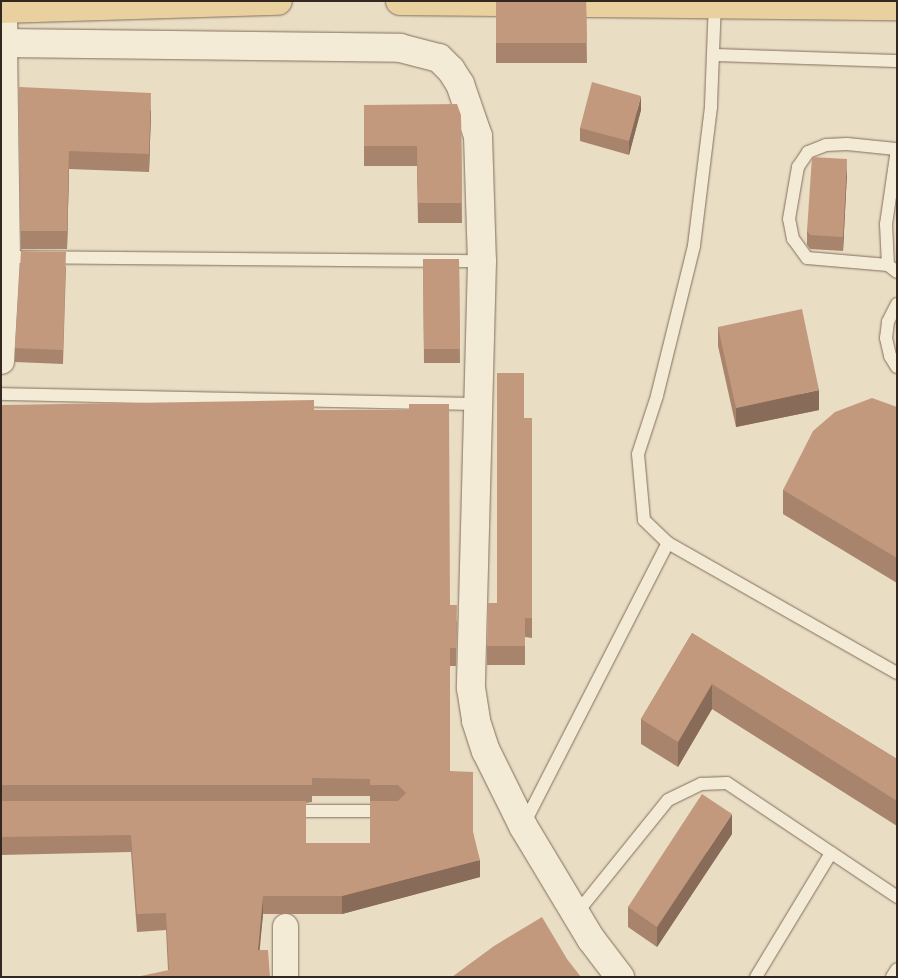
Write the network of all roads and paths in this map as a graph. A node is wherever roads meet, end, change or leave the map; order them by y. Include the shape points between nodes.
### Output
1 (278, 1) edge
2 (400, 1) edge
3 (715, 2) edge
4 (2, 6) edge
5 (897, 6) edge
6 (4, 43) junction
7 (714, 55) junction
8 (897, 60) edge
9 (896, 149) edge
10 (7, 257) junction
11 (482, 261) junction
12 (892, 268) edge
13 (897, 304) edge
14 (1, 361) edge
15 (897, 367) edge
16 (1, 394) edge
17 (480, 404) junction
18 (668, 543) junction
19 (897, 674) edge
20 (279, 811) edge
21 (398, 811) edge
22 (522, 826) junction
23 (831, 853) junction
24 (897, 897) edge
25 (576, 914) junction
26 (285, 926) dead end
27 (897, 969) edge
28 (285, 977) edge
29 (620, 977) edge
30 (756, 977) edge
31 (892, 977) edge

1 - 4 main road
2 - 3 main road
3 - 5 main road
3 - 7 lane
4 - 6 street
6 - 10 street
6 - 11 street via 400,48 439,58 460,84 478,136
7 - 8 lane
7 - 18 lane via 694,246 657,396 638,454 644,520
9 - 12 lane via 886,224
9 - 12 lane via 847,144 826,145 808,152 798,167 788,219 792,239 807,258
10 - 11 lane
10 - 14 street
11 - 17 street
13 - 15 lane via 888,322 886,338 890,356
16 - 17 lane
17 - 22 street via 471,688 476,722 486,751
18 - 19 lane
18 - 22 lane
20 - 21 lane
22 - 25 street
23 - 24 lane
23 - 25 lane via 727,783 701,784 668,800
23 - 30 lane
25 - 29 street
26 - 28 street
27 - 31 lane

